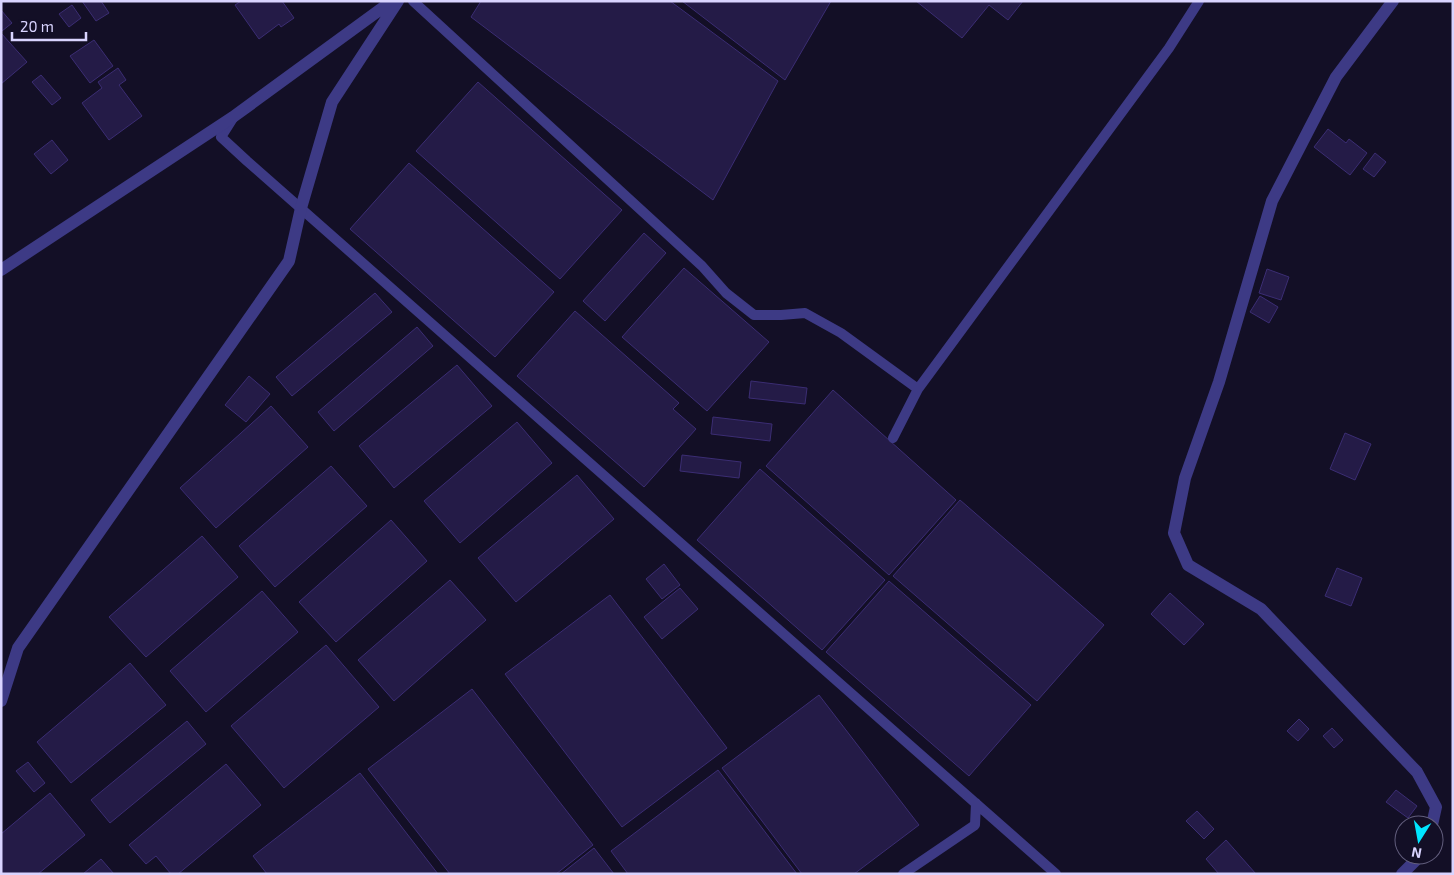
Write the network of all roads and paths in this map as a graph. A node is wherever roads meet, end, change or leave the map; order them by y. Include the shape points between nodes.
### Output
1 (392, 1) edge
2 (398, 1) edge
3 (413, 1) edge
4 (1199, 1) edge
5 (1393, 1) edge
6 (233, 117) junction
7 (301, 208) junction
8 (1, 270) edge
9 (918, 390) junction
10 (893, 438) dead end
11 (1, 701) edge
12 (976, 803) junction
13 (1434, 815) edge
14 (1411, 865) edge
15 (903, 874) edge
16 (1056, 874) edge
17 (1402, 874) edge

1 - 6 street
2 - 7 street via 332,102
3 - 9 lane via 702,266 726,293 754,315 805,313 841,333
4 - 9 lane via 1169,48
5 - 13 street via 1336,77 1272,201 1219,382 1185,478 1174,533 1188,565 1261,609 1416,772 1436,807
6 - 7 lane via 221,137
6 - 8 street
7 - 11 street via 290,261 18,648
7 - 12 lane
9 - 10 lane
12 - 15 lane via 975,824
12 - 16 lane
14 - 17 street

